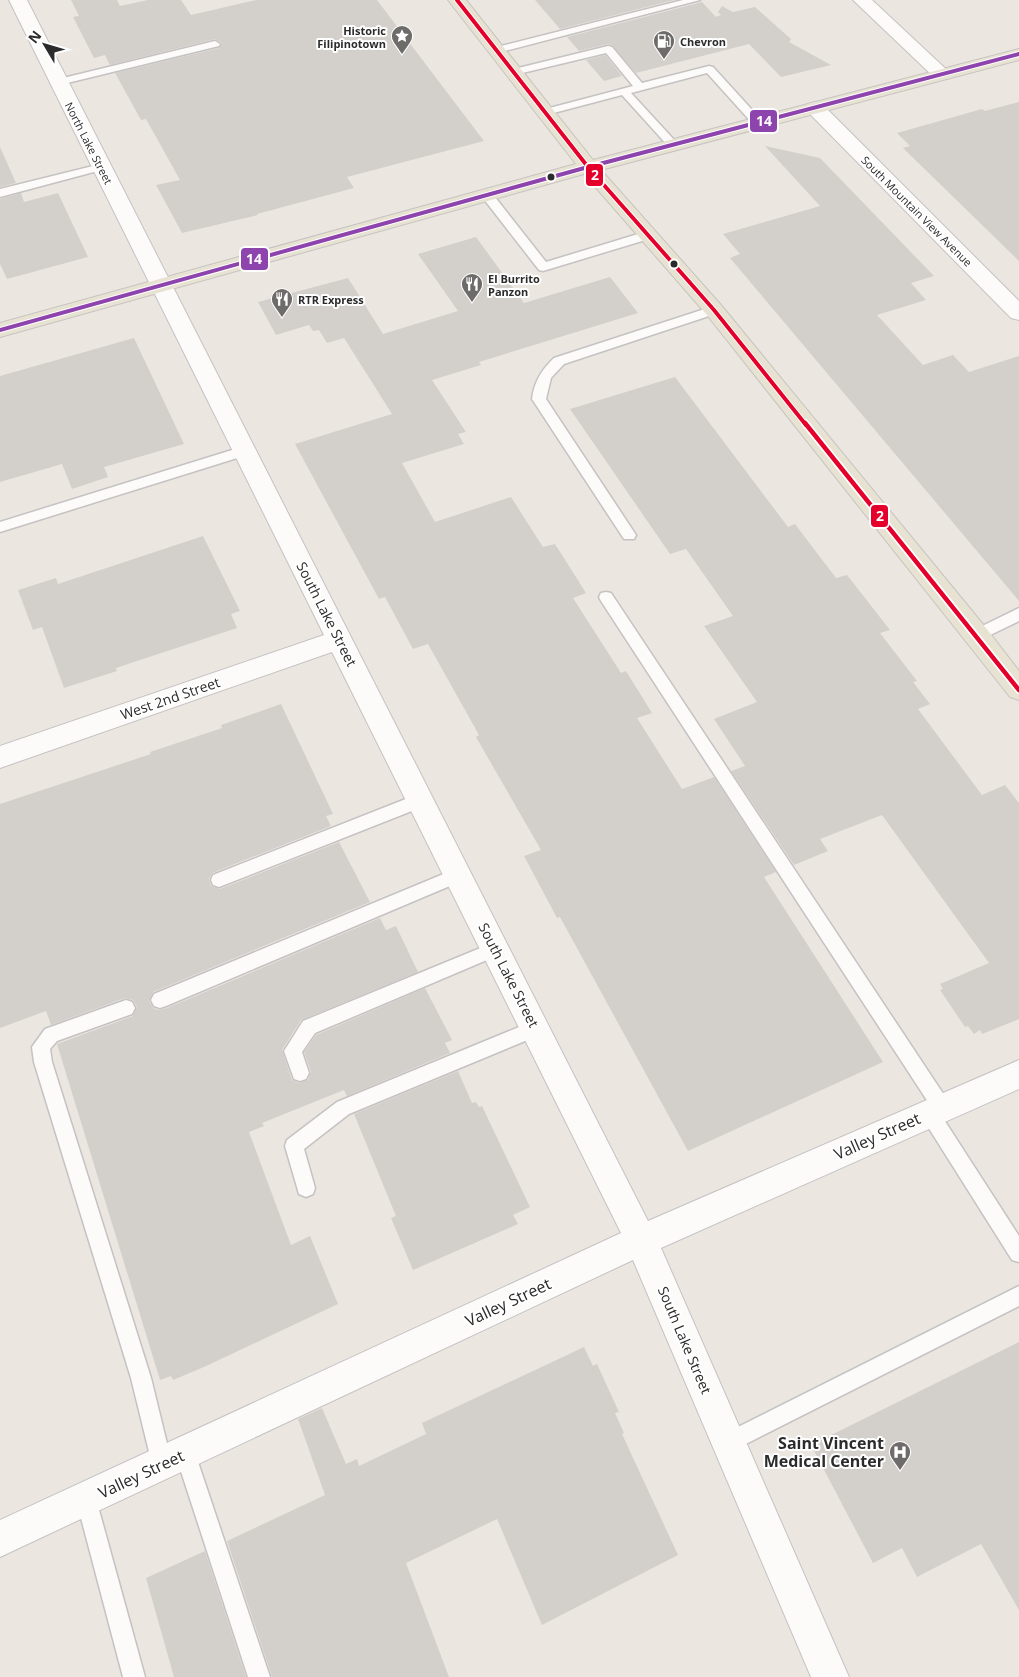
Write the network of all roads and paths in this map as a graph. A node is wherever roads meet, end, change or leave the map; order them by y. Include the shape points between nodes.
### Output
1 (18, 0) edge
2 (457, 0) edge
3 (695, 0) edge
4 (862, 0) edge
5 (215, 44) dead end
6 (497, 50) junction
7 (1019, 54) edge
8 (514, 72) junction
9 (942, 74) junction
10 (59, 82) junction
11 (640, 87) junction
12 (624, 91) junction
13 (815, 108) junction
14 (546, 112) junction
15 (758, 123) junction
16 (673, 145) junction
17 (101, 167) junction
18 (588, 167) junction
19 (0, 193) edge
20 (487, 195) junction
21 (648, 235) junction
22 (161, 286) junction
23 (714, 310) junction
24 (1019, 313) edge
25 (0, 330) edge
26 (245, 451) junction
27 (0, 527) edge
28 (629, 535) dead end
29 (606, 597) dead end
30 (1019, 614) edge
31 (977, 635) junction
32 (340, 639) junction
33 (1019, 690) edge
34 (0, 757) edge
35 (421, 800) junction
36 (458, 875) junction
37 (219, 880) dead end
38 (495, 949) junction
39 (160, 1000) dead end
40 (126, 1008) dead end
41 (536, 1028) junction
42 (300, 1073) dead end
43 (1019, 1074) edge
44 (936, 1110) junction
45 (306, 1188) dead end
46 (641, 1240) junction
47 (1019, 1253) edge
48 (1019, 1296) edge
49 (729, 1442) junction
50 (174, 1458) junction
51 (86, 1499) junction
52 (0, 1539) edge
53 (134, 1677) edge
54 (259, 1677) edge
55 (830, 1677) edge

1 - 10 street, North Lake Street
2 - 6 main road
3 - 6 lane
4 - 9 street
5 - 10 lane
6 - 8 main road
7 - 9 main road
8 - 11 lane via 608,49
8 - 14 main road
9 - 13 main road
10 - 17 street, North Lake Street
11 - 12 lane
11 - 15 lane via 709,69
12 - 14 lane
12 - 16 lane
13 - 15 main road
13 - 24 street, South Mountain View Avenue
14 - 18 main road
15 - 16 main road
16 - 18 main road
17 - 19 lane
17 - 22 street, North Lake Street
18 - 20 main road
18 - 21 main road
20 - 21 lane via 543,267
20 - 22 main road
21 - 23 main road
22 - 25 main road
22 - 26 street, South Lake Street
23 - 28 lane via 559,361 539,389 539,399
23 - 31 main road
26 - 27 lane
26 - 32 street, South Lake Street
29 - 44 lane
30 - 31 lane
31 - 33 main road
32 - 34 street, West 2nd Street
32 - 35 street, South Lake Street
35 - 36 street, South Lake Street
35 - 37 lane
36 - 38 street, South Lake Street
36 - 39 lane
38 - 41 street, South Lake Street
38 - 42 lane via 309,1027 292,1051
40 - 50 lane via 51,1035 41,1048 141,1378
41 - 45 lane via 343,1108 294,1146
41 - 46 street, South Lake Street
43 - 44 street, Valley Street
44 - 46 street, Valley Street
44 - 47 lane
46 - 49 street, South Lake Street
46 - 50 street, Valley Street
48 - 49 lane
49 - 55 street, South Lake Street
50 - 51 street, Valley Street
50 - 54 lane
51 - 52 street, Valley Street
51 - 53 lane

